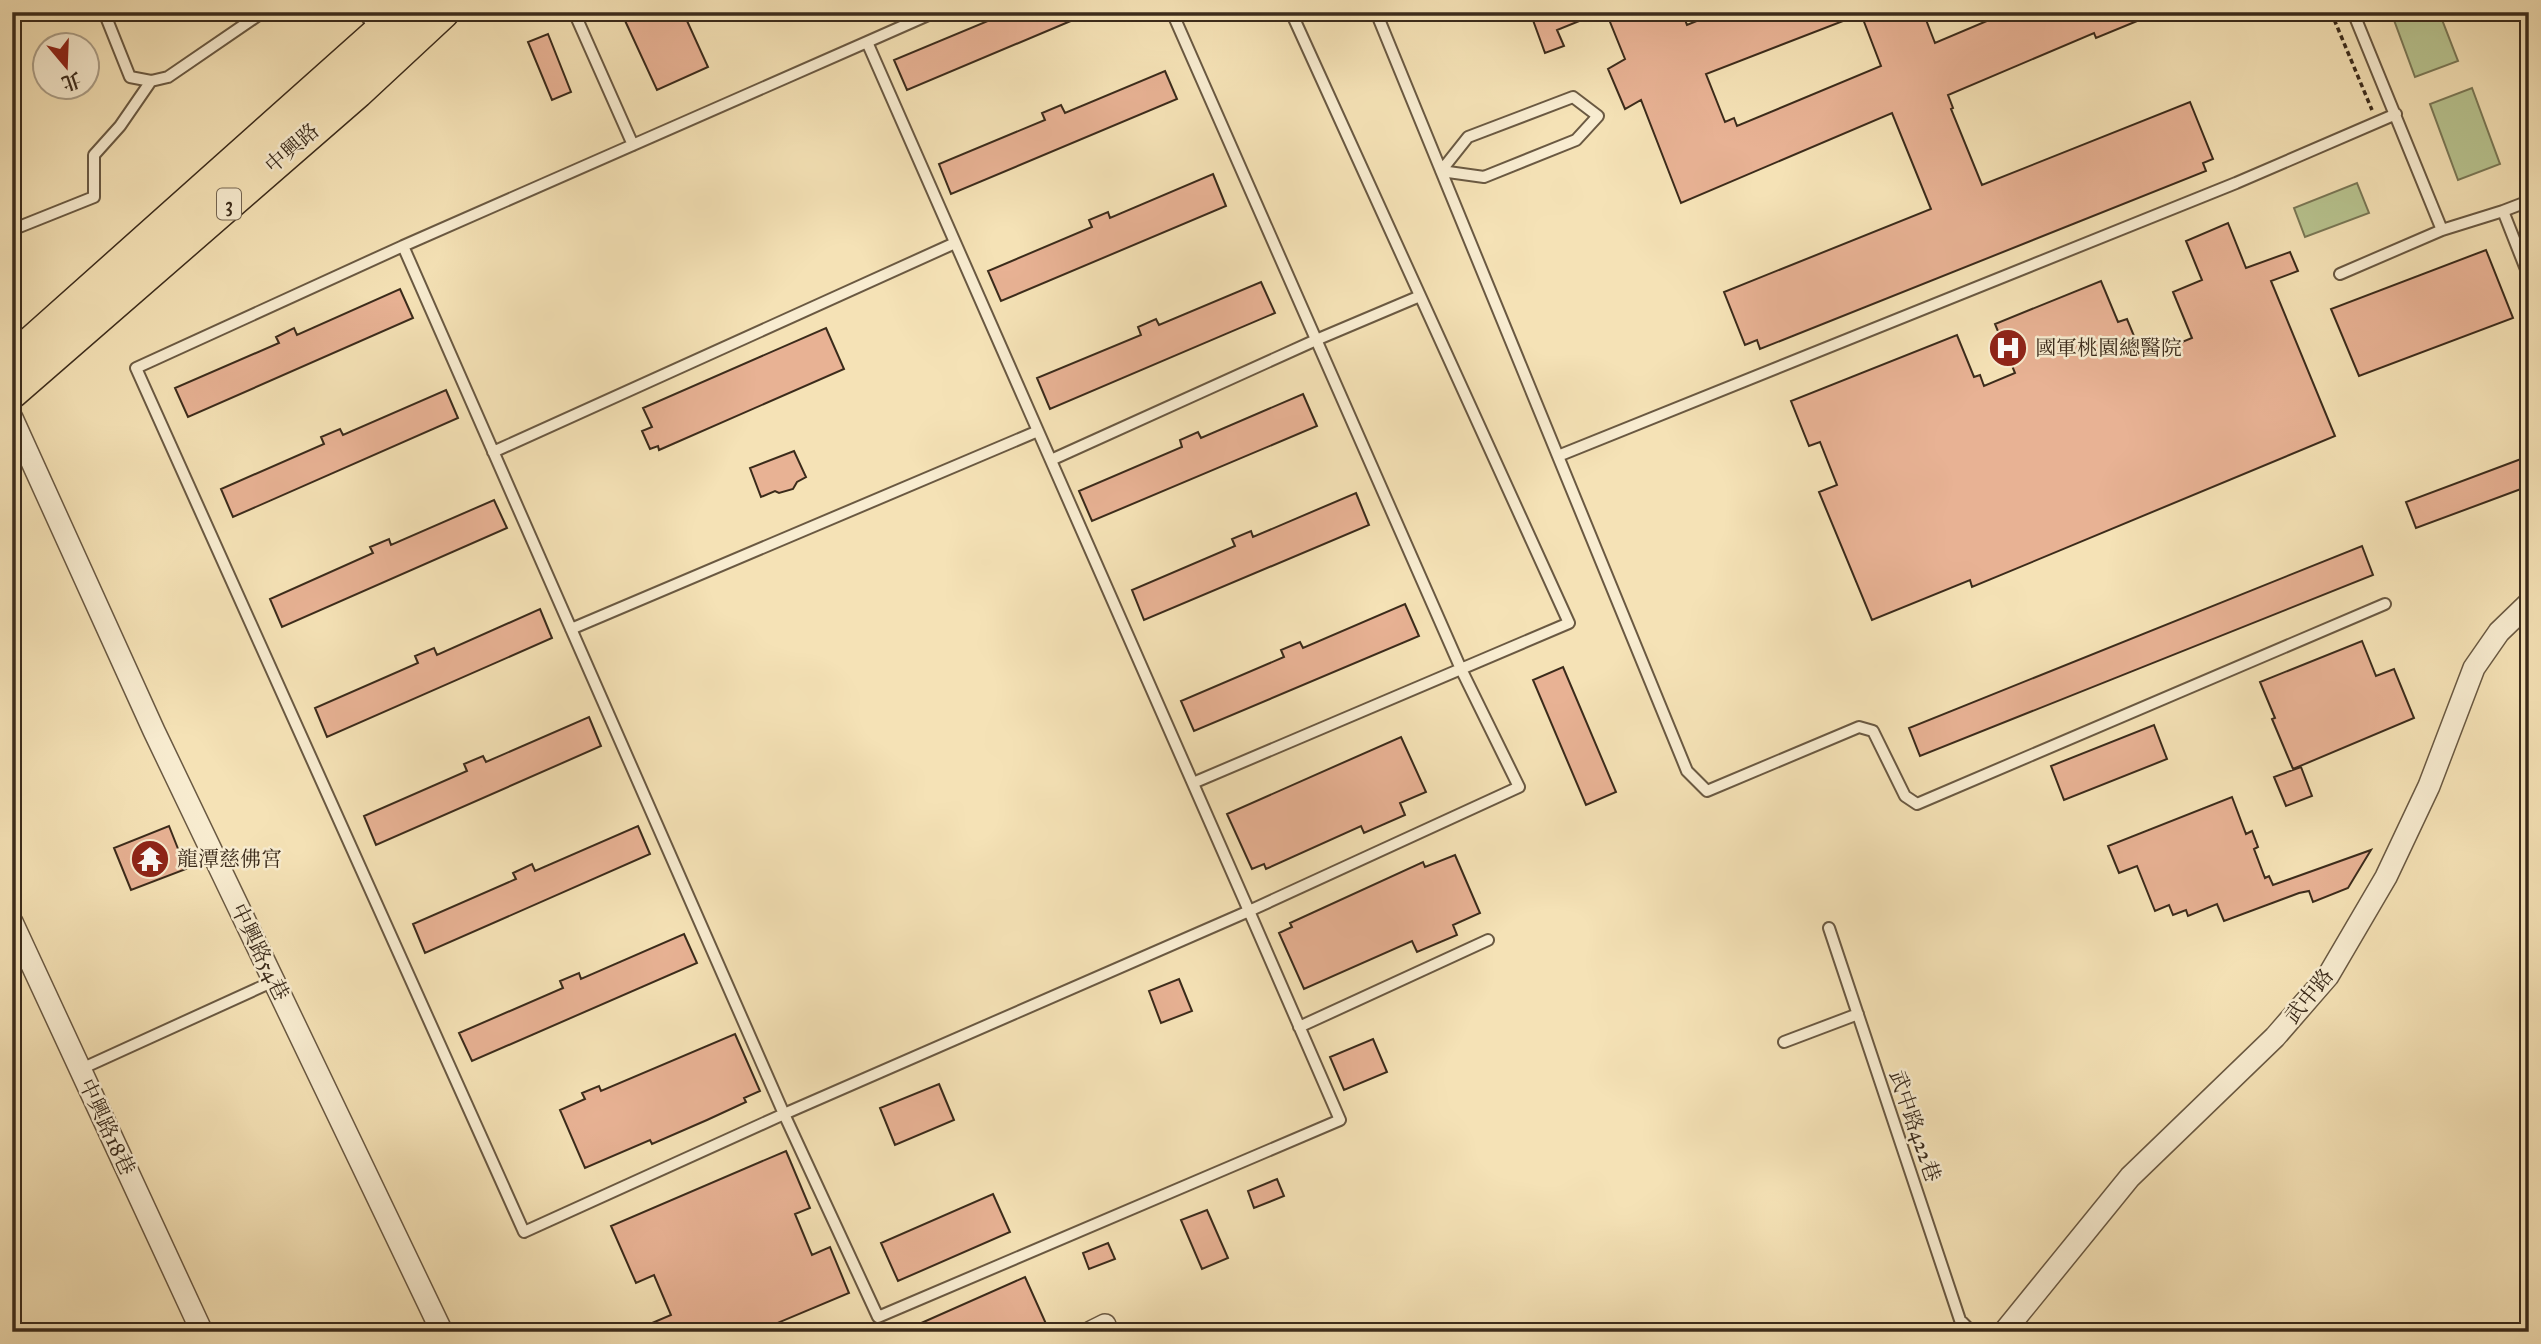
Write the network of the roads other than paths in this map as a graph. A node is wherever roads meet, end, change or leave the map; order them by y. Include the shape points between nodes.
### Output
1 (104, 12) edge
2 (263, 12) edge
3 (443, 12) edge
4 (574, 12) edge
5 (935, 12) edge
6 (1172, 12) edge
7 (1291, 12) edge
8 (1376, 12) edge
9 (2353, 12) edge
10 (388, 33) edge
11 (867, 42) junction
12 (151, 81) junction
13 (2396, 114) junction
14 (633, 145) junction
15 (1441, 171) junction
16 (2529, 201) edge
17 (2503, 211) junction
18 (12, 224) edge
19 (2442, 230) junction
20 (955, 243) junction
21 (403, 246) junction
22 (2340, 274) dead end
23 (2529, 277) edge
24 (1420, 296) junction
25 (1316, 340) junction
26 (12, 360) edge
27 (12, 392) edge
28 (12, 418) edge
29 (1038, 430) junction
30 (493, 452) junction
31 (1558, 456) junction
32 (1051, 460) junction
33 (2529, 603) edge
34 (2385, 604) dead end
35 (571, 629) junction
36 (1461, 669) junction
37 (1193, 783) junction
38 (1249, 911) junction
39 (12, 922) edge
40 (1829, 928) dead end
41 (1488, 940) dead end
42 (274, 981) junction
43 (1858, 1014) junction
44 (1299, 1027) junction
45 (1784, 1042) dead end
46 (81, 1069) junction
47 (784, 1114) junction
48 (202, 1332) edge
49 (442, 1332) edge
50 (1972, 1332) edge
51 (2004, 1332) edge

1 - 12 lane via 130,76
2 - 12 lane via 169,77
3 - 10 main road, 中興路 / 3
4 - 14 lane
5 - 11 lane
6 - 25 lane
7 - 24 lane
8 - 15 lane
9 - 13 lane
10 - 26 main road, 中興路 / 3
10 - 27 main road, 中興路 / 3
11 - 14 lane
11 - 20 lane
12 - 18 lane via 94,155 94,197 14,229
13 - 19 lane
13 - 31 lane
14 - 21 lane
15 - 15 lane via 1484,177 1576,140 1598,116 1573,97 1468,137
15 - 31 lane
16 - 17 lane
17 - 19 lane
17 - 23 lane
19 - 22 lane
20 - 29 lane
20 - 30 lane
21 - 30 lane
21 - 47 lane via 136,369 524,1232
24 - 25 lane
24 - 36 lane via 1569,623
25 - 32 lane
25 - 36 lane
28 - 42 street, 中興路54巷
29 - 32 lane
29 - 35 lane
30 - 35 lane
31 - 34 lane via 1687,771 1707,791 1859,727 1873,731 1905,796 1917,804
32 - 37 lane
33 - 51 street, 武中路 via 2499,632 2474,667 2429,786 2391,866 2328,976 2276,1037 2130,1177
35 - 47 lane
36 - 37 lane
36 - 38 lane via 1519,787
37 - 38 lane
38 - 44 lane
38 - 47 lane
39 - 46 street, 中興路18巷
40 - 43 lane, 武中路422巷
41 - 44 lane
42 - 46 lane
42 - 49 street, 中興路54巷
43 - 45 lane
43 - 50 lane, 武中路422巷 via 1960,1320
44 - 47 lane via 1340,1120 878,1317
46 - 48 street, 中興路18巷

